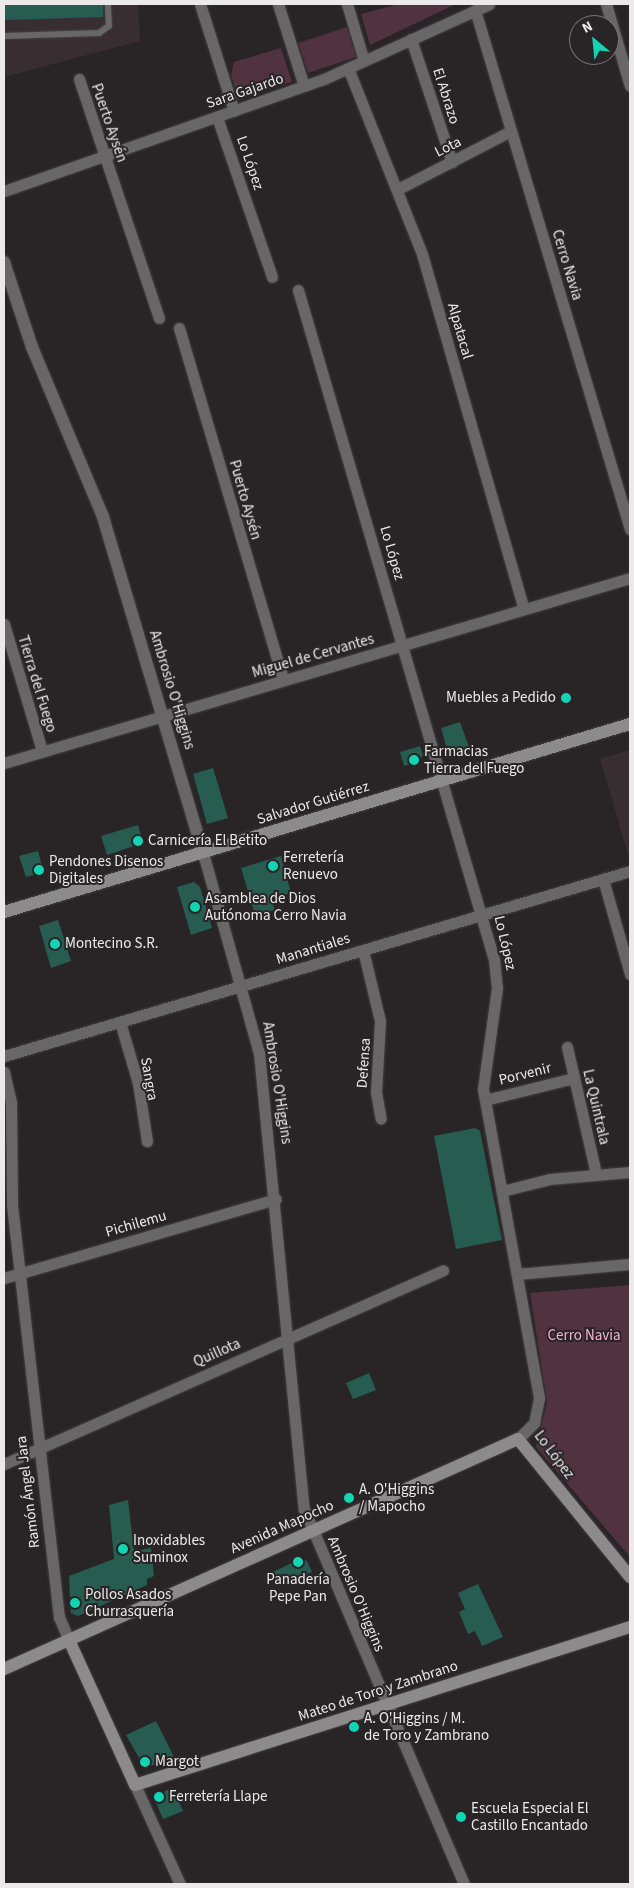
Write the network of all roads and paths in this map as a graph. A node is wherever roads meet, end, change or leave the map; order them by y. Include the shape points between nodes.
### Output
1 (108, 4) edge
2 (200, 4) edge
3 (278, 4) edge
4 (347, 4) edge
5 (489, 4) edge
6 (606, 4) edge
7 (475, 10) junction
8 (4, 36) edge
9 (411, 39) junction
10 (364, 61) junction
11 (348, 68) junction
12 (79, 79) dead end
13 (304, 86) junction
14 (630, 86) edge
15 (234, 110) junction
16 (217, 117) junction
17 (511, 131) junction
18 (104, 156) junction
19 (452, 162) junction
20 (398, 189) junction
21 (4, 191) edge
22 (4, 262) edge
23 (272, 277) dead end
24 (298, 290) dead end
25 (159, 318) dead end
26 (179, 328) dead end
27 (630, 529) edge
28 (630, 578) edge
29 (524, 609) junction
30 (4, 624) edge
31 (402, 645) junction
32 (283, 680) junction
33 (162, 716) junction
34 (630, 724) edge
35 (42, 752) junction
36 (4, 763) edge
37 (442, 781) junction
38 (203, 853) junction
39 (630, 871) edge
40 (603, 879) junction
41 (4, 912) edge
42 (482, 915) junction
43 (363, 950) junction
44 (630, 974) edge
45 (242, 986) junction
46 (120, 1022) junction
47 (566, 1046) dead end
48 (4, 1056) edge
49 (4, 1072) edge
50 (574, 1078) junction
51 (484, 1100) junction
52 (381, 1119) dead end
53 (147, 1142) dead end
54 (630, 1172) edge
55 (596, 1174) junction
56 (502, 1192) junction
57 (276, 1199) junction
58 (630, 1264) edge
59 (443, 1270) dead end
60 (20, 1273) junction
61 (517, 1274) junction
62 (4, 1278) edge
63 (289, 1338) junction
64 (518, 1439) junction
65 (40, 1448) junction
66 (4, 1464) edge
67 (312, 1532) junction
68 (630, 1577) edge
69 (630, 1627) edge
70 (69, 1640) junction
71 (4, 1669) edge
72 (387, 1705) junction
73 (135, 1785) junction
74 (180, 1884) edge
75 (464, 1884) edge

1 - 8 lane via 109,26 99,33
2 - 15 street
3 - 13 street
4 - 10 street
5 - 7 street, Sara Gajardo
6 - 14 street
7 - 9 street, Sara Gajardo
7 - 17 street, Cerro Navia
9 - 10 street, Sara Gajardo
9 - 19 street, El Abrazo
10 - 11 street, Sara Gajardo
11 - 13 street, Sara Gajardo
11 - 20 street, Alpatacal
12 - 18 street, Puerto Aysén
13 - 15 street, Sara Gajardo
15 - 16 street, Sara Gajardo
16 - 18 street, Sara Gajardo
16 - 23 street, Lo López
17 - 19 street, Lota
17 - 27 street, Cerro Navia
18 - 21 street, Sara Gajardo
18 - 25 street, Puerto Aysén
19 - 20 street, Lota
20 - 29 street, Alpatacal via 422,254
22 - 33 street, Ambrosio O'Higgins via 32,347 99,503
24 - 31 street, Lo López
26 - 32 street, Puerto Aysén
28 - 29 street, Miguel de Cervantes
29 - 31 street, Miguel de Cervantes
30 - 35 street, Tierra del Fuego
31 - 32 street, Miguel de Cervantes
31 - 37 street, Lo López
32 - 33 street, Miguel de Cervantes
33 - 35 street, Miguel de Cervantes
33 - 38 street, Ambrosio O'Higgins
34 - 37 main road, Salvador Gutiérrez
35 - 36 street, Miguel de Cervantes
37 - 38 main road, Salvador Gutiérrez
37 - 42 street, Lo López
38 - 41 main road, Salvador Gutiérrez
38 - 45 street, Ambrosio O'Higgins
39 - 40 street, Manantiales
40 - 42 street, Manantiales
40 - 44 street
42 - 43 street, Manantiales
42 - 51 street, Lo López via 497,988 484,1065
43 - 45 street, Manantiales
43 - 52 street, Defensa via 380,1021 376,1092
45 - 46 street, Manantiales
45 - 57 street, Ambrosio O'Higgins via 259,1053
46 - 48 street, Manantiales
46 - 53 street, Sangra via 138,1083
47 - 50 street, La Quintrala
49 - 60 street, Ramón Ángel Jara via 11,1103 10,1177
50 - 51 street, Porvenir
50 - 55 street, La Quintrala
51 - 56 street, Lo López
54 - 55 street
55 - 56 street via 550,1178
56 - 61 street, Lo López
57 - 60 street, Pichilemu
57 - 63 street, Ambrosio O'Higgins
58 - 61 street
59 - 63 street, Quillota
60 - 62 street, Pichilemu
60 - 65 street, Ramón Ángel Jara
61 - 64 street, Lo López via 540,1398 534,1423
63 - 65 street, Quillota
63 - 67 street, Ambrosio O'Higgins via 303,1500
64 - 67 main road, Avenida Mapocho
64 - 68 main road, Lo López
65 - 66 street, Quillota
65 - 70 street, Ramón Ángel Jara via 59,1617
67 - 70 main road, Avenida Mapocho
67 - 72 street, Ambrosio O'Higgins
69 - 72 main road, Mateo de Toro y Zambrano
70 - 71 main road, Avenida Mapocho
70 - 73 main road, Ramón Ángel Jara
72 - 73 main road, Mateo de Toro y Zambrano
72 - 75 street, Ambrosio O'Higgins
73 - 74 street, Ramón Ángel Jara

